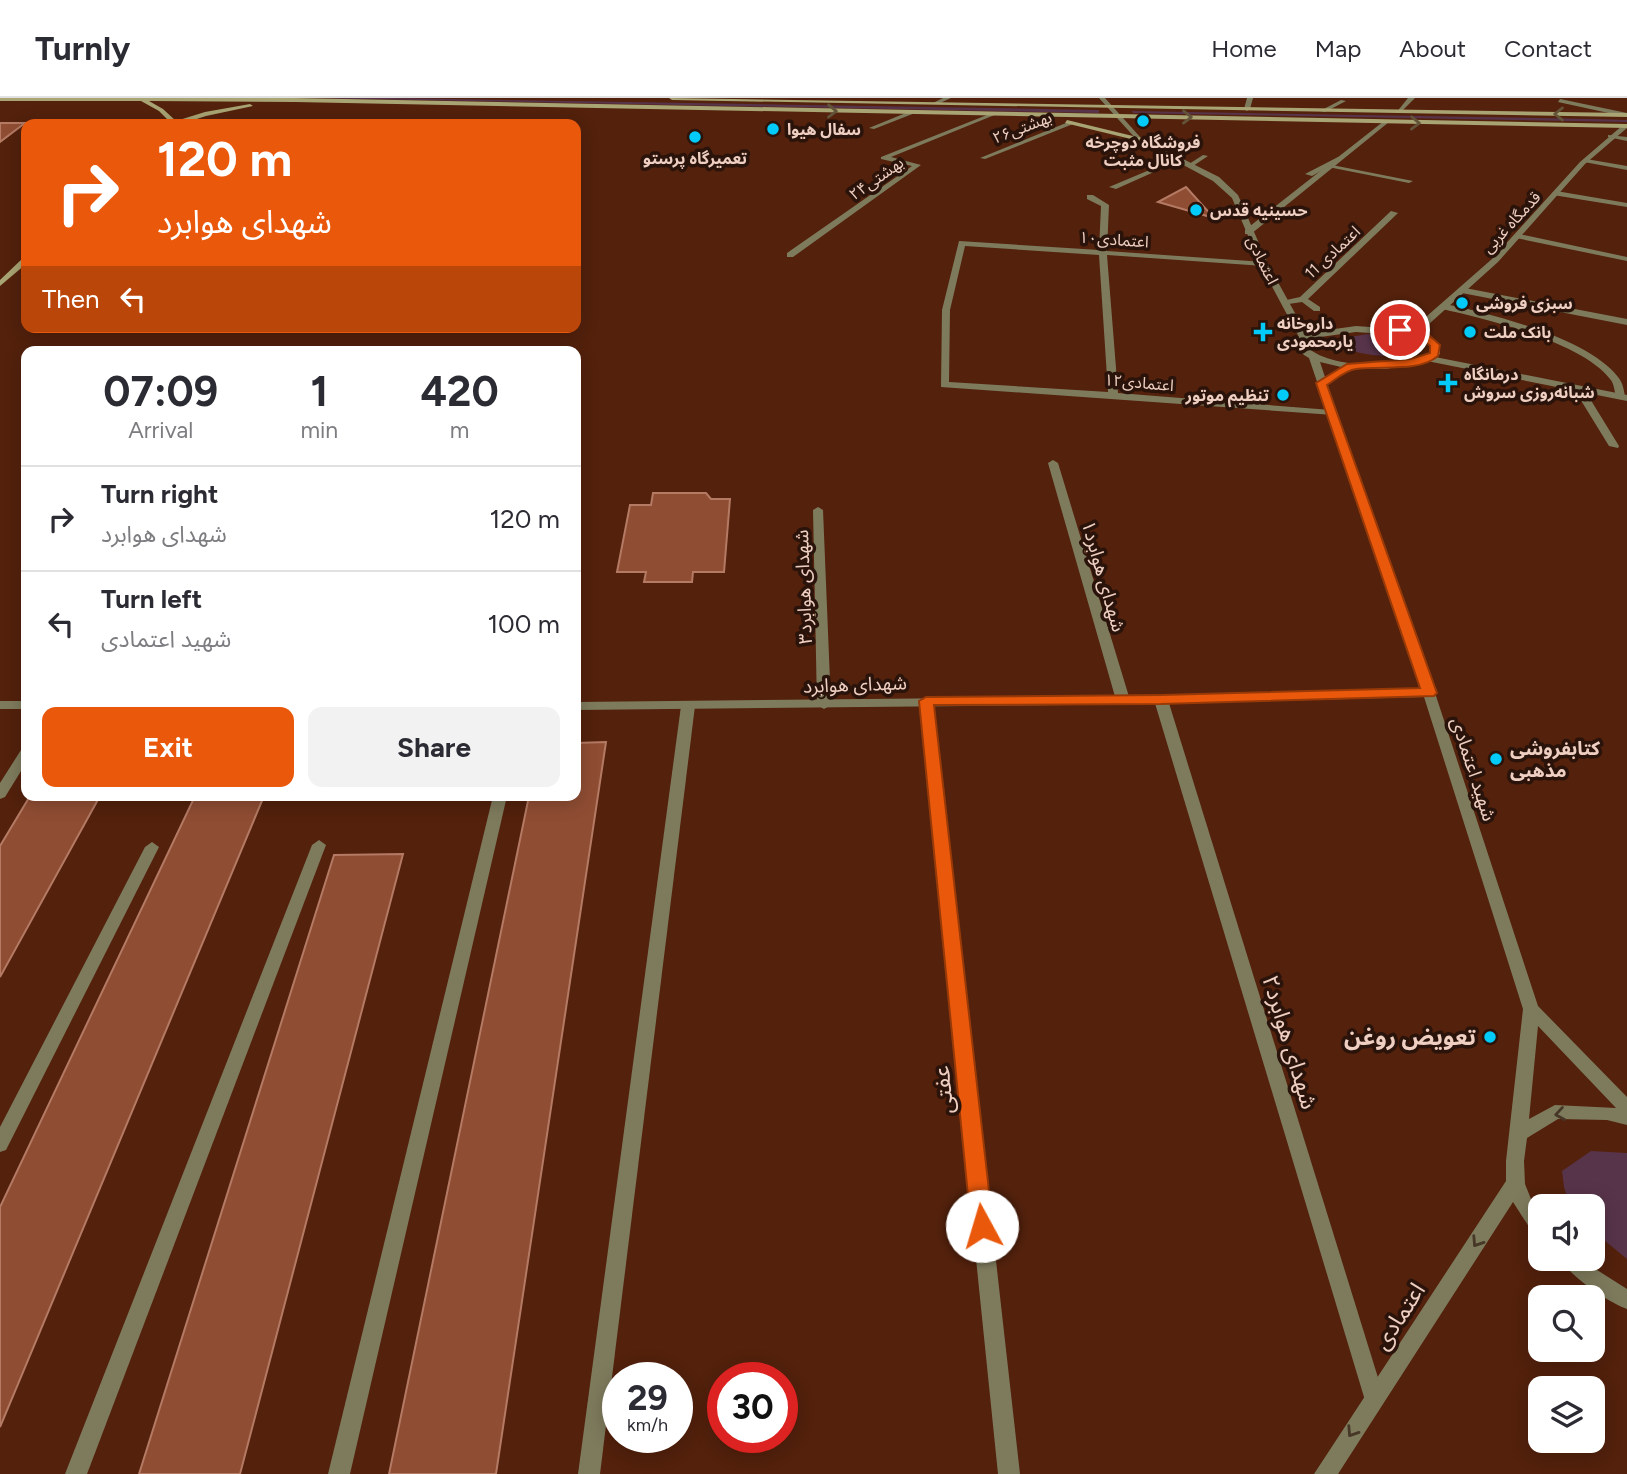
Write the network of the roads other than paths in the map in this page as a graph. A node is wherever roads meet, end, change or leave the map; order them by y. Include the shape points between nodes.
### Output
1 (672, 98) edge
2 (948, 98) edge
3 (1060, 98) edge
4 (1102, 98) edge
5 (1250, 98) edge
6 (1412, 98) edge
7 (0, 99) edge
8 (136, 99) edge
9 (201, 99) edge
10 (793, 99) edge
11 (295, 100) junction
12 (1343, 101) dead end
13 (1560, 101) dead end
14 (1111, 102) edge
15 (936, 103) junction
16 (1024, 104) junction
17 (1247, 109) junction
18 (1323, 111) junction
19 (913, 112) junction
20 (1398, 112) junction
21 (994, 114) junction
22 (1498, 114) junction
23 (1031, 115) junction
24 (1627, 115) edge
25 (1119, 116) junction
26 (170, 119) edge
27 (180, 119) edge
28 (190, 119) edge
29 (1386, 122) junction
30 (1071, 123) junction
31 (1510, 125) junction
32 (1626, 126) edge
33 (872, 128) dead end
34 (1610, 136) junction
35 (1139, 139) junction
36 (1627, 139) edge
37 (1205, 156) dead end
38 (1345, 156) junction
39 (983, 158) dead end
40 (1180, 159) junction
41 (1586, 161) junction
42 (1191, 165) junction
43 (1331, 167) junction
44 (1627, 168) edge
45 (1309, 174) dead end
46 (1409, 181) dead end
47 (1113, 187) dead end
48 (1556, 194) junction
49 (1090, 197) dead end
50 (1627, 205) edge
51 (1394, 213) dead end
52 (1248, 232) junction
53 (1519, 236) junction
54 (1103, 252) junction
55 (790, 256) dead end
56 (1627, 259) edge
57 (1264, 264) junction
58 (21, 265) edge
59 (0, 284) edge
60 (1465, 291) junction
61 (1303, 299) junction
62 (1285, 303) junction
63 (1445, 307) junction
64 (1317, 309) dead end
65 (1627, 322) edge
66 (1413, 332) junction
67 (1303, 337) junction
68 (1314, 358) junction
69 (1429, 359) junction
70 (1350, 366) junction
71 (1321, 383) junction
72 (944, 384) joint
73 (1579, 389) junction
74 (1113, 395) junction
75 (1623, 398) edge
76 (1331, 413) junction
77 (1614, 446) dead end
78 (1053, 463) dead end
79 (818, 510) dead end
80 (1429, 693) junction
81 (1161, 699) junction
82 (1123, 700) junction
83 (926, 701) junction
84 (0, 705) edge
85 (21, 705) edge
86 (824, 705) junction
87 (581, 706) edge
88 (688, 706) junction
89 (21, 760) edge
90 (0, 794) edge
91 (499, 801) edge
92 (319, 845) dead end
93 (152, 846) dead end
94 (1531, 1009) junction
95 (1627, 1108) edge
96 (1627, 1118) edge
97 (1519, 1134) junction
98 (0, 1145) edge
99 (1514, 1185) junction
100 (1528, 1208) edge
101 (1584, 1271) edge
102 (1627, 1300) edge
103 (1374, 1397) junction
104 (76, 1474) edge
105 (339, 1474) edge
106 (589, 1474) edge
107 (1009, 1474) edge
108 (1325, 1474) edge

1 - 10 main road
2 - 15 street
3 - 16 main road
4 - 14 street
5 - 17 street
6 - 20 street
7 - 8 main road
8 - 9 main road
8 - 26 main road
9 - 11 main road
9 - 27 main road
10 - 15 main road
11 -> 19 main road
11 - 28 main road
12 - 18 street
13 - 24 street
14 - 16 main road
14 - 17 main road
14 - 25 street, اعتمادی
15 - 16 main road
17 - 18 main road
18 - 20 main road
19 - 21 main road
19 - 33 street
20 - 22 main road
21 - 23 main road
21 - 55 street, ۲۴بهشتی via 883,158 918,165
24 -> 22 main road
22 - 31 main road
23 - 25 main road
23 - 30 main road
25 -> 29 main road
25 - 35 street, اعتمادی
29 -> 31 main road
29 - 38 street
30 - 35 main road
30 - 39 street, ۲۶بهشتی
31 - 32 main road
32 - 34 street, قدمگاه غربی
34 - 36 street
34 - 41 street, قدمگاه غربی
35 - 40 street, اعتمادی
37 - 42 street
38 - 43 street
38 - 45 street
40 - 42 street, اعتمادی
40 - 47 street
41 - 44 street
41 - 48 street, قدمگاه غربی
42 - 52 street, اعتمادی via 1235,197
43 - 46 street
43 - 52 street
48 - 50 street
48 - 53 street, قدمگاه غربی
49 - 54 street via 1105,205
51 - 61 street, 11 اعتمادی
52 - 57 street, اعتمادی
53 - 56 street
53 - 60 street, قدمگاه غربی
54 - 57 street, اعتمادی۱۰
54 - 72 street, اعتمادی۱۰ via 962,243 946,310
54 - 74 street
57 - 62 street, اعتمادی
58 - 59 main road
60 - 63 street, قدمگاه غربی
60 - 65 street
61 - 62 street, 11 اعتمادی
61 - 64 street
62 - 67 street, اعتمادی
63 - 66 street, قدمگاه غربی
63 - 75 street via 1488,317 1573,350 1613,376
66 - 67 street via 1356,329
66 - 69 street via 1435,345 1435,354
67 - 68 street, اعتمادی via 1301,351
68 - 70 street
68 - 71 street, شهید اعتمادی
69 - 70 street
69 - 73 street
70 - 71 street
71 - 76 street, شهید اعتمادی
72 - 74 street, اعتمادی۱۲
73 - 75 street
73 - 77 street
74 - 76 street, اعتمادی۱۲
76 - 80 street, شهید اعتمادی
78 - 82 street, شهدای هوابرد۱
79 - 86 street, ۳شهدای هوابرد
80 - 81 street, شهدای هوابرد
80 - 94 street, شهید اعتمادی
81 - 82 street, شهدای هوابرد
81 - 103 street, شهدای هوابرد۲
82 - 83 street, شهدای هوابرد
83 - 86 street, شهدای هوابرد
83 - 107 street, عفتی
84 - 85 street
86 - 88 street, شهدای هوابرد
87 - 88 street, شهدای هوابرد
88 - 106 street
89 - 90 street
91 - 105 street
92 - 104 street
93 - 98 street
94 - 95 street
94 - 97 street
96 -> 97 street via 1555,1112
97 - 99 street
99 - 100 street
99 -> 103 street, اعتمادی
101 - 102 street
103 -> 108 street, اعتمادی

